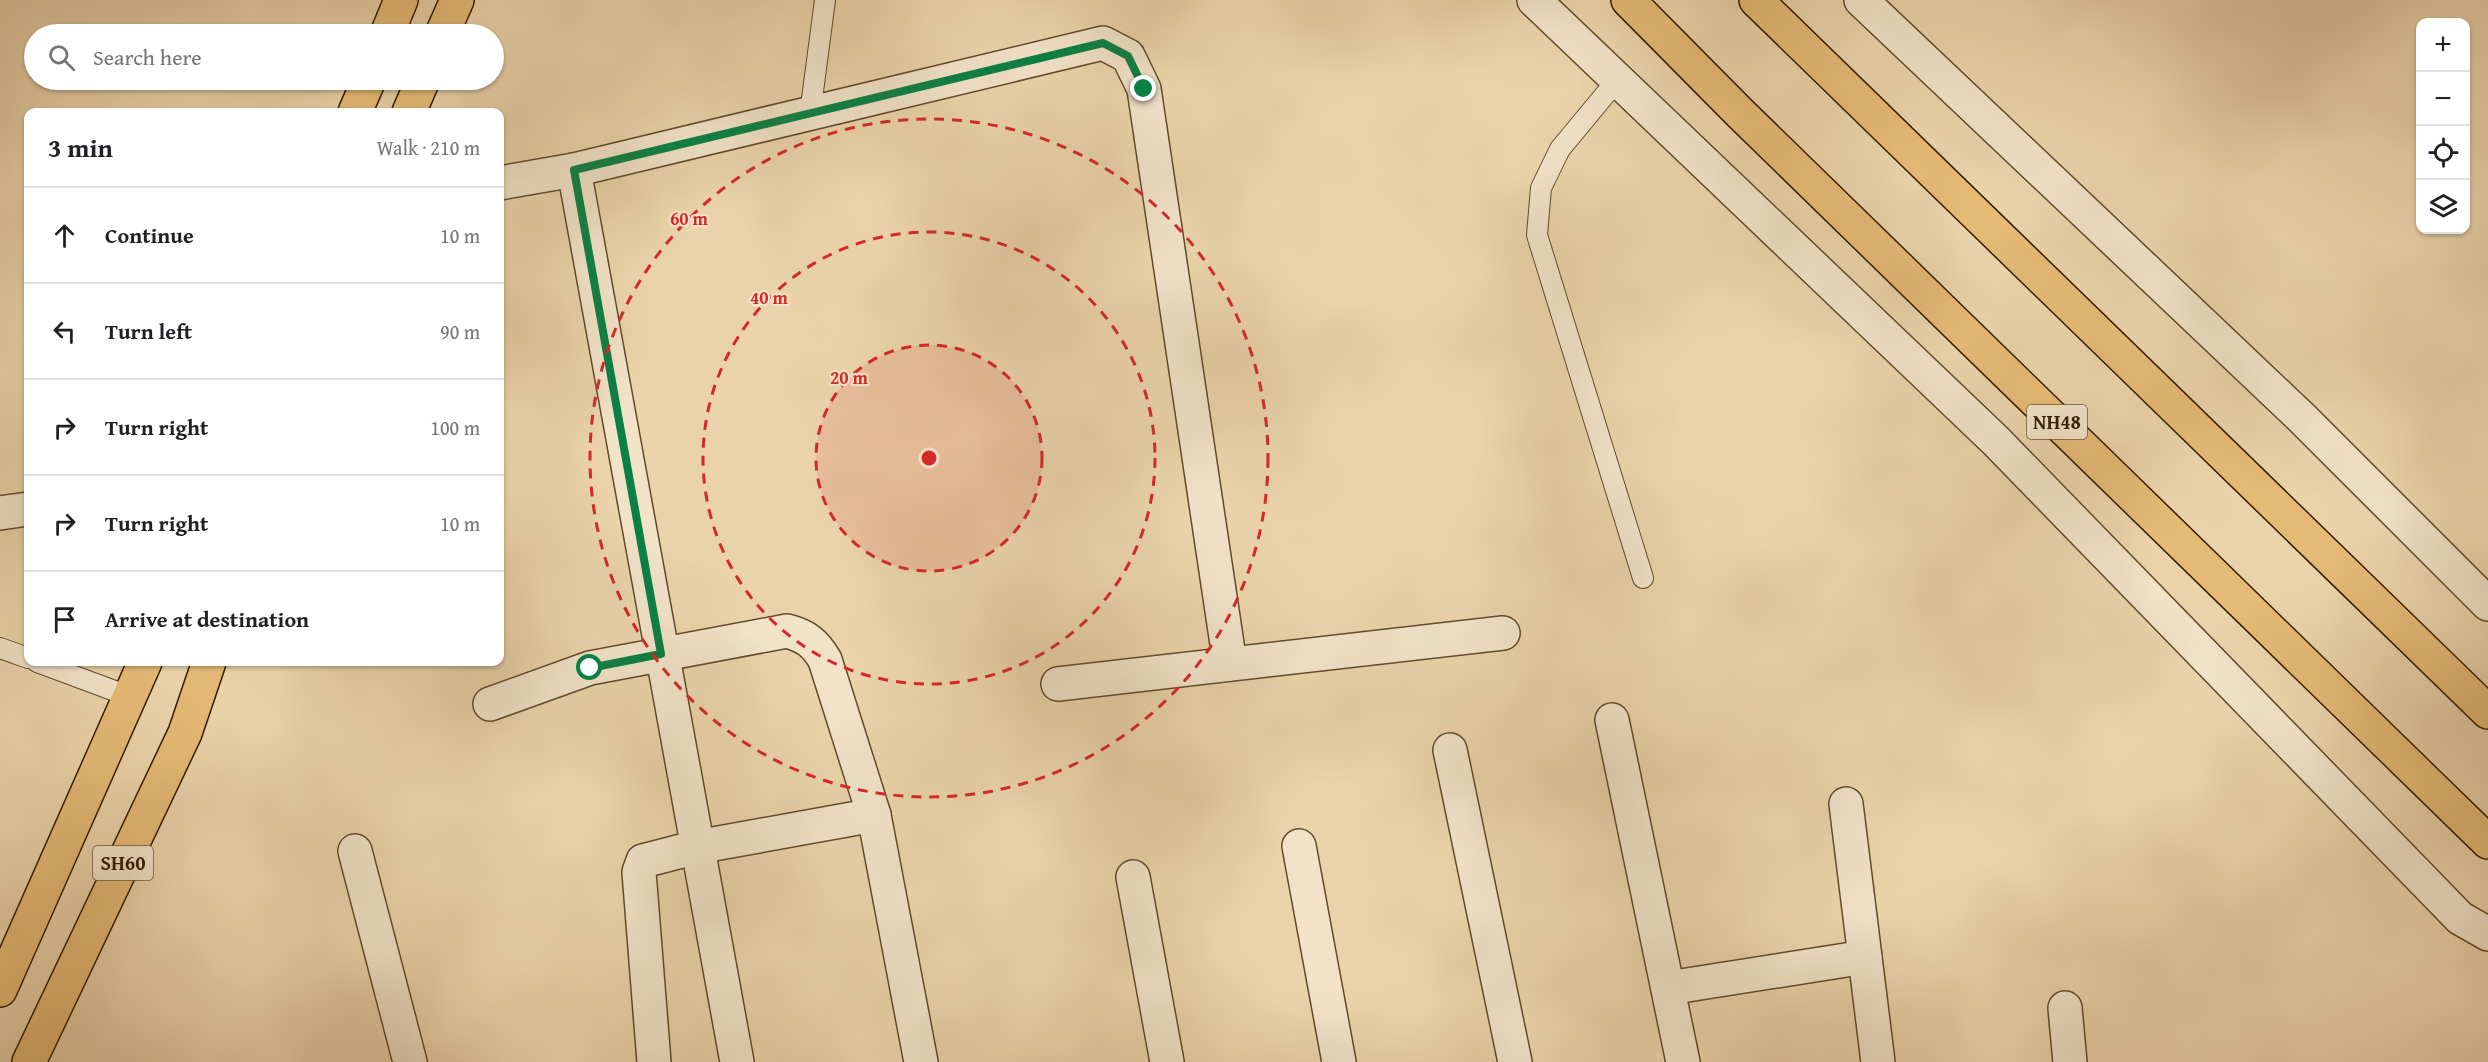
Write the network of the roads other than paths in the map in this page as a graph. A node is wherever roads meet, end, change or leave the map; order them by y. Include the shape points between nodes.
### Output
1 (401, 0) edge
2 (457, 0) edge
3 (825, 0) edge
4 (1534, 0) edge
5 (1628, 0) edge
6 (1756, 0) edge
7 (1862, 0) edge
8 (391, 24) edge
9 (446, 24) edge
10 (1618, 79) junction
11 (365, 90) edge
12 (419, 90) edge
13 (357, 108) edge
14 (412, 108) edge
15 (810, 114) junction
16 (574, 170) junction
17 (504, 182) edge
18 (24, 510) edge
19 (0, 513) edge
20 (1643, 578) dead end
21 (2488, 604) edge
22 (1503, 633) dead end
23 (0, 648) edge
24 (661, 654) junction
25 (24, 657) edge
26 (1230, 664) junction
27 (48, 666) edge
28 (143, 666) edge
29 (208, 666) edge
30 (1058, 684) dead end
31 (131, 697) junction
32 (490, 704) dead end
33 (2488, 712) edge
34 (1612, 720) dead end
35 (1450, 750) dead end
36 (1845, 804) dead end
37 (874, 815) junction
38 (2488, 842) edge
39 (1299, 846) dead end
40 (697, 847) junction
41 (355, 851) dead end
42 (1133, 878) dead end
43 (2488, 934) edge
44 (1865, 957) junction
45 (1668, 988) junction
46 (0, 990) edge
47 (2065, 1008) dead end
48 (29, 1062) edge
49 (410, 1062) edge
50 (654, 1062) edge
51 (736, 1062) edge
52 (921, 1062) edge
53 (1167, 1062) edge
54 (1339, 1062) edge
55 (1515, 1062) edge
56 (1683, 1062) edge
57 (1878, 1062) edge
58 (2070, 1062) edge

1 - 8 main road
2 - 9 main road
3 - 15 lane
4 - 10 street
5 - 38 main road, NH48
6 - 33 main road
7 - 21 street via 2301,417
10 - 20 lane via 1560,149 1542,188 1537,235
10 - 43 street via 1995,441 2460,918
11 - 13 main road
12 - 14 main road
15 - 16 street
15 - 26 street via 1103,43 1128,56 1144,89
16 - 17 street
16 - 24 street
18 - 19 street
22 - 26 street
23 - 25 lane
24 - 32 street via 590,668
24 - 37 street via 787,631 802,634 825,660
24 - 40 street
26 - 30 street
27 - 31 lane
28 - 31 main road, SH60
29 - 48 main road, SH60 via 185,733
31 - 46 main road, SH60
34 - 45 street
35 - 55 street
36 - 44 street
37 - 40 street
37 - 52 street
39 - 54 street
40 - 50 street via 643,861 639,872
40 - 51 street
41 - 49 street
42 - 53 street
44 - 45 street
44 - 57 street
45 - 56 street
47 - 58 street

